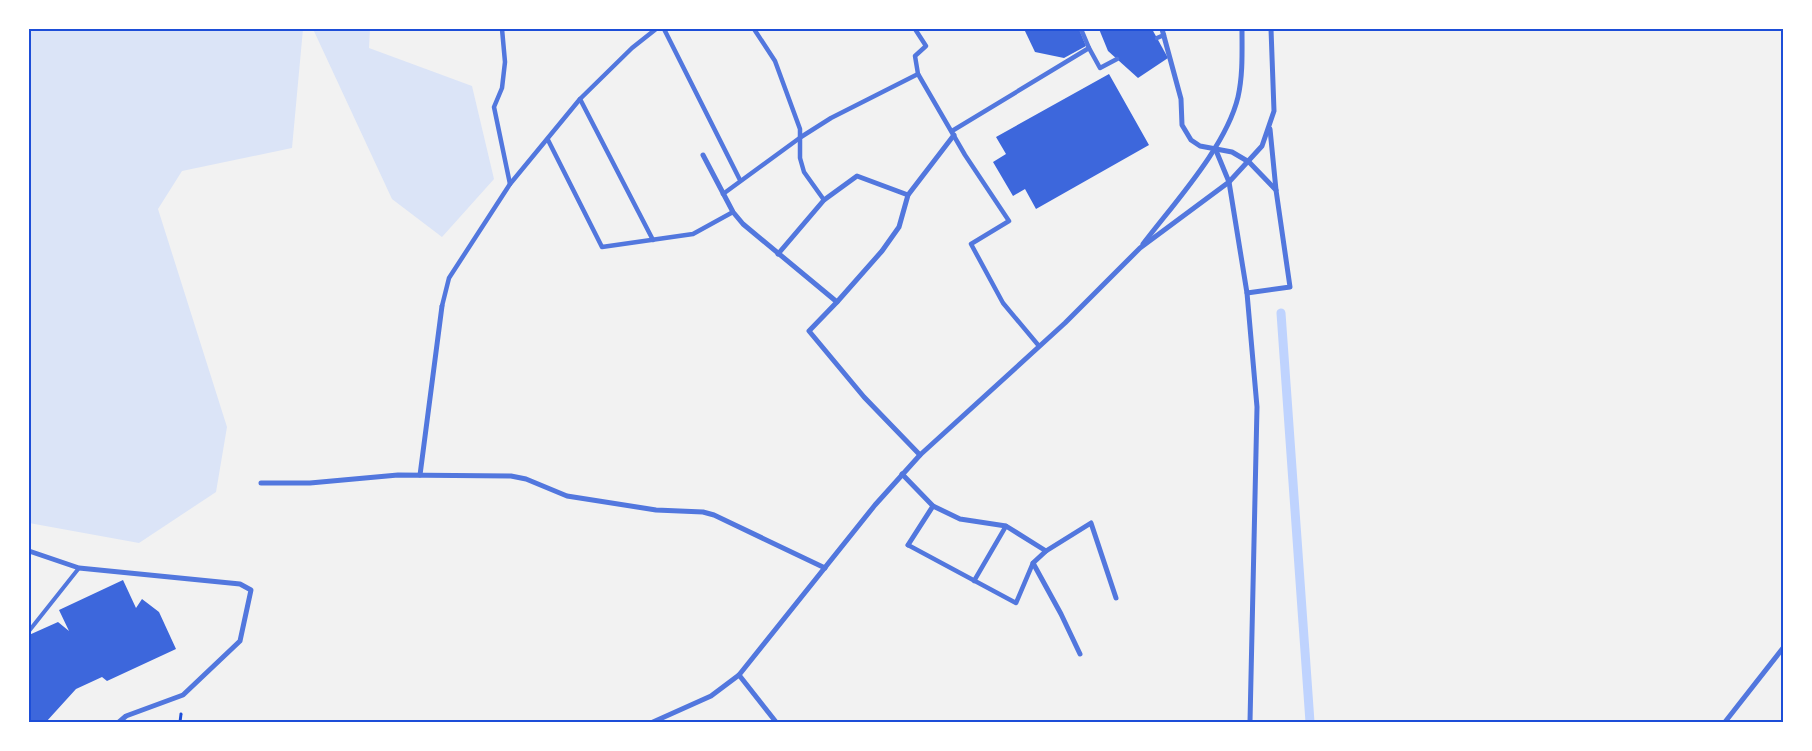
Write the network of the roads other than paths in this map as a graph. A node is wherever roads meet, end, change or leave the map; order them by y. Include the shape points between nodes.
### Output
1 (502, 29) edge
2 (656, 29) edge
3 (664, 29) edge
4 (754, 29) edge
5 (915, 29) edge
6 (1081, 29) edge
7 (1162, 29) edge
8 (1242, 29) edge
9 (1271, 29) edge
10 (1164, 35) junction
11 (1157, 38) dead end
12 (1089, 48) junction
13 (1117, 59) dead end
14 (918, 74) junction
15 (580, 99) junction
16 (1270, 128) junction
17 (953, 133) junction
18 (801, 137) junction
19 (548, 140) junction
20 (1215, 148) junction
21 (703, 155) dead end
22 (1249, 162) junction
23 (740, 180) junction
24 (1229, 182) junction
25 (510, 184) junction
26 (1276, 190) junction
27 (723, 194) junction
28 (908, 195) junction
29 (824, 200) junction
30 (733, 212) junction
31 (653, 240) junction
32 (1140, 248) junction
33 (778, 254) junction
34 (1247, 294) junction
35 (837, 302) junction
36 (442, 306) joint
37 (1039, 346) junction
38 (920, 455) junction
39 (902, 474) junction
40 (420, 475) junction
41 (262, 483) dead end
42 (933, 506) junction
43 (1006, 526) junction
44 (908, 545) joint
45 (1046, 550) junction
46 (29, 551) edge
47 (1033, 563) junction
48 (79, 568) junction
49 (825, 568) junction
50 (974, 581) junction
51 (1116, 598) dead end
52 (29, 631) edge
53 (1783, 648) edge
54 (1080, 654) dead end
55 (740, 675) junction
56 (119, 722) edge
57 (653, 722) edge
58 (776, 722) edge
59 (1250, 722) edge
60 (1725, 722) edge

1 - 25 street via 505,62 502,88 494,108
2 - 15 street
3 - 23 street
4 - 18 street via 775,61
5 - 14 street via 926,46 915,56
6 - 12 street
7 - 10 street
8 - 20 street via 1243,62 1238,98
9 - 16 street via 1275,93
10 - 11 street
10 - 20 street via 1181,99 1182,126 1191,140 1200,146
12 - 13 street via 1100,68
12 - 17 street
14 - 17 street
14 - 18 street via 831,118
15 - 19 street
15 - 31 street
16 - 22 street via 1262,146
16 - 26 street
17 - 28 street
17 - 37 street via 1009,221 970,244 1002,303
18 - 23 street
18 - 29 street via 800,158 804,172
19 - 25 street
19 - 31 street via 602,247
20 - 22 street via 1232,152
20 - 24 street
20 - 32 street
21 - 27 street
22 - 24 street
22 - 26 street
23 - 27 street
24 - 32 street
24 - 34 street
25 - 36 street via 449,278
26 - 34 street via 1290,287
27 - 30 street
28 - 29 street via 857,176
28 - 35 street via 899,226 882,251
29 - 33 street
30 - 31 street via 693,234
30 - 33 street via 742,224
32 - 37 street
33 - 35 street
34 - 59 street via 1257,407
35 - 38 street via 809,331 864,397
36 - 40 street
37 - 38 street
38 - 39 street
39 - 42 street
39 - 49 street
40 - 41 street
40 - 49 street via 511,476 567,496 656,510 703,512
42 - 43 street via 960,519
42 - 44 street
43 - 45 street
43 - 50 street
44 - 50 street
45 - 47 street
45 - 51 street via 1091,522
46 - 48 street
47 - 50 street via 1016,603
47 - 54 street
48 - 52 lane
48 - 56 street via 240,584 251,590 240,641 183,696 126,716
49 - 55 street
53 - 60 street
55 - 57 street via 711,696
55 - 58 street

